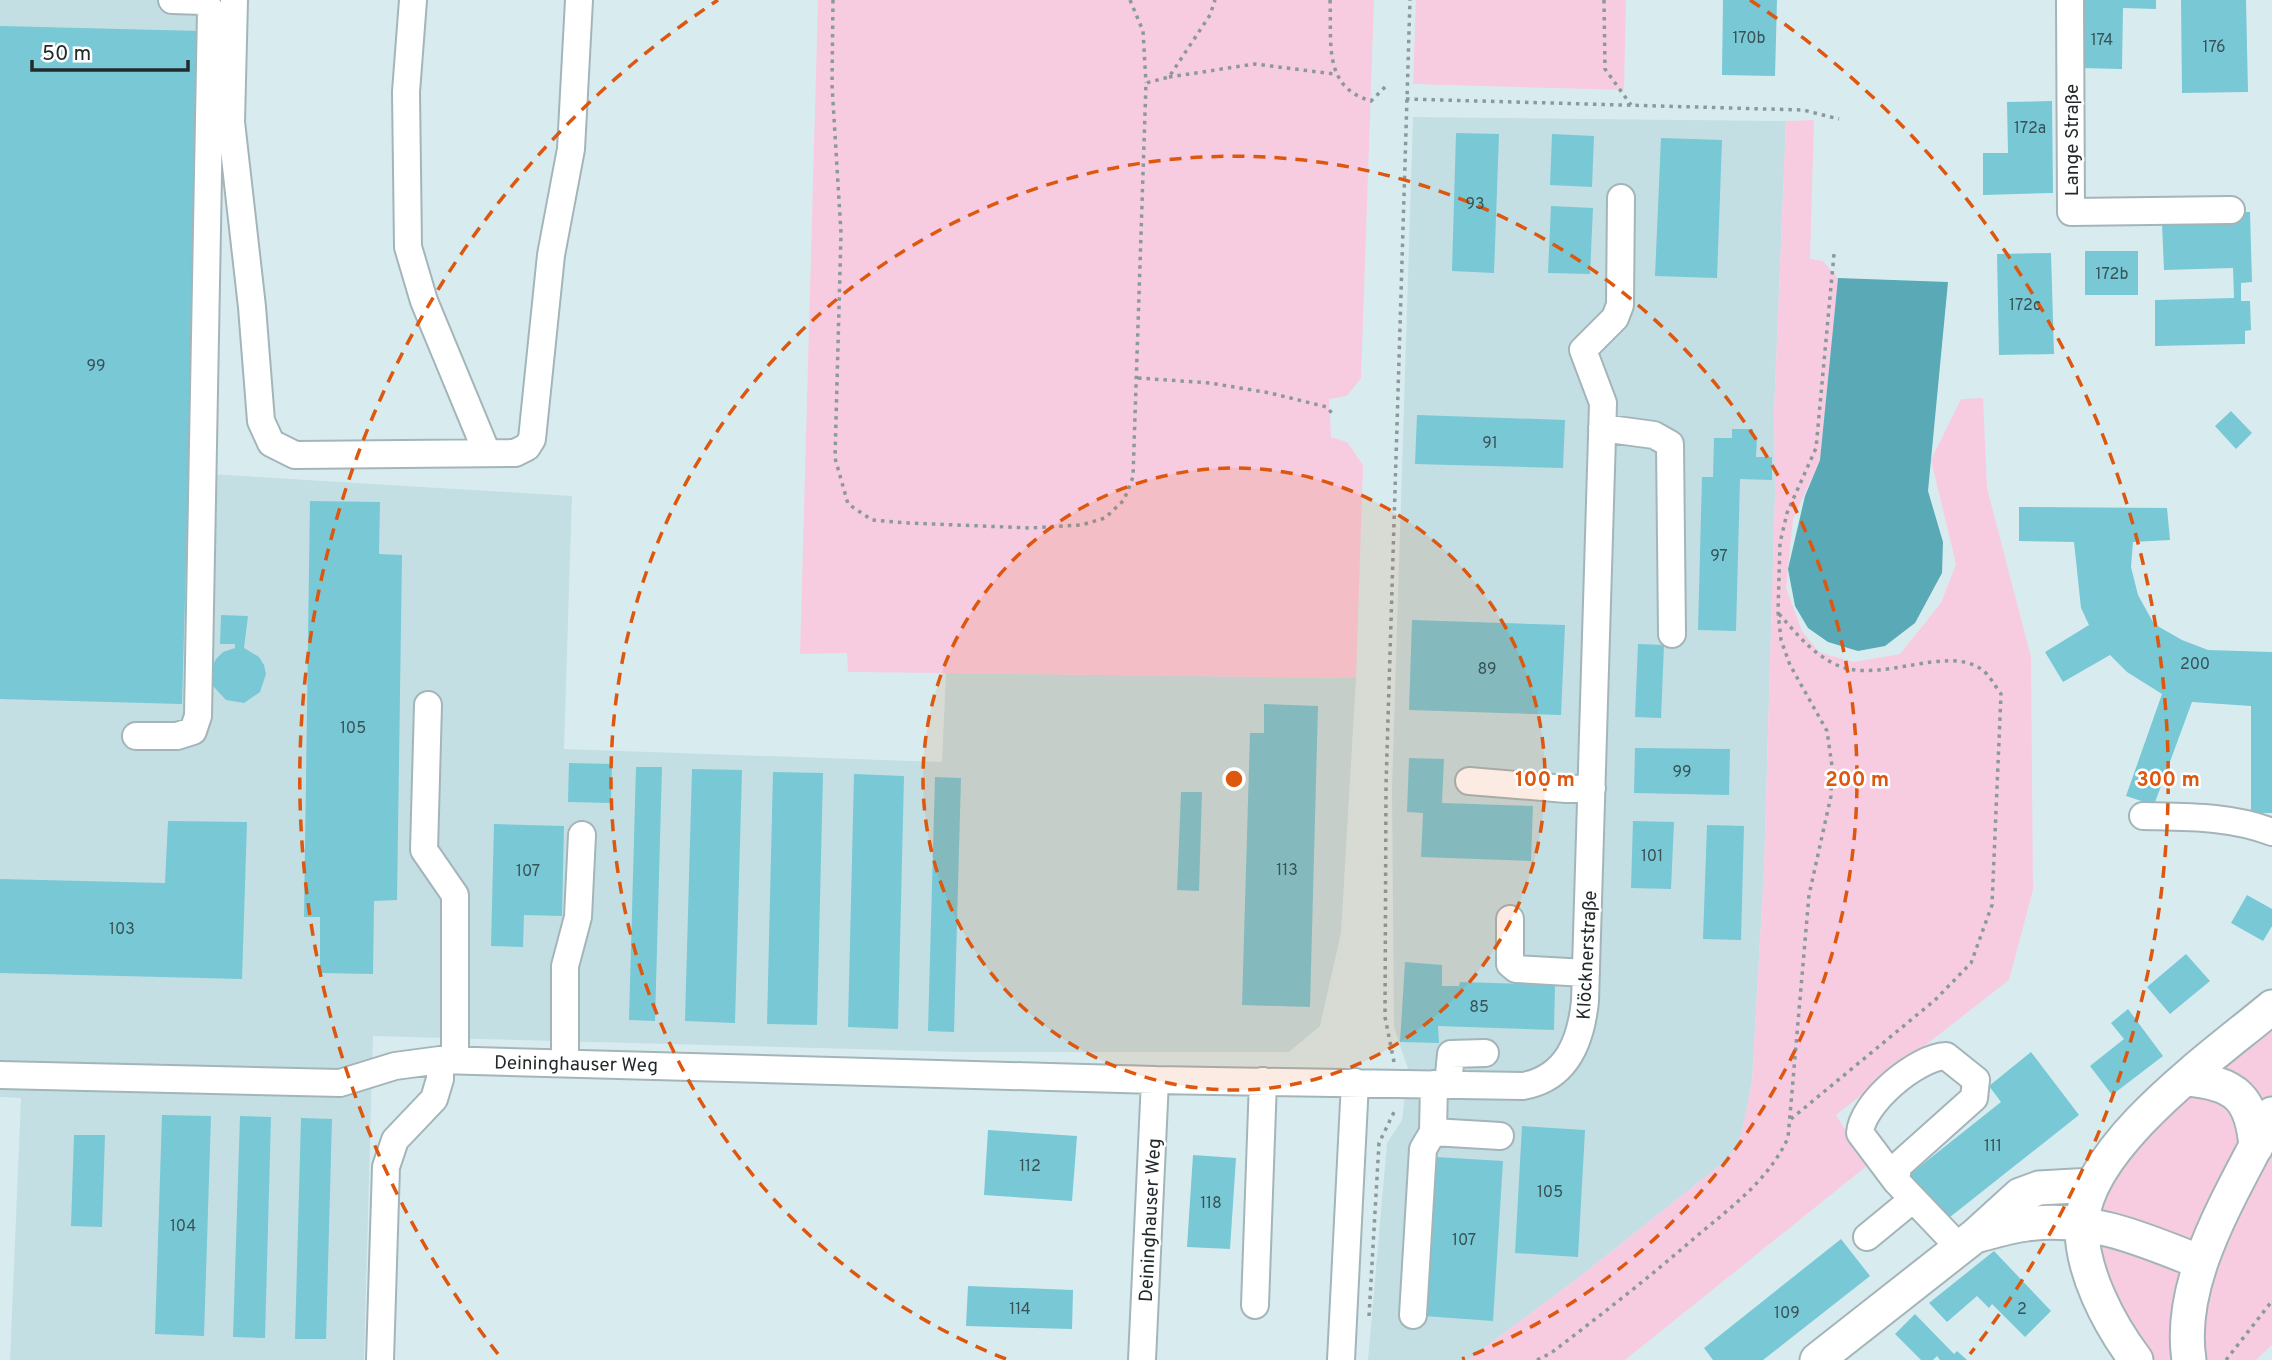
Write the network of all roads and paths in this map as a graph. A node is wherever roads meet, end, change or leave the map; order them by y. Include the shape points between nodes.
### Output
1 (172, 0) edge
2 (234, 0) edge
3 (413, 0) edge
4 (579, 0) edge
5 (833, 0) edge
6 (1130, 0) edge
7 (1215, 0) edge
8 (1331, 0) edge
9 (1410, 0) edge
10 (1604, 0) edge
11 (2070, 0) edge
12 (1334, 74) junction
13 (1169, 77) junction
14 (1146, 83) junction
15 (1387, 86) dead end
16 (1406, 99) junction
17 (1631, 105) junction
18 (1839, 119) dead end
19 (1621, 198) dead end
20 (2231, 211) dead end
21 (1834, 254) dead end
22 (1138, 378) junction
23 (1334, 416) dead end
24 (1602, 428) junction
25 (487, 453) junction
26 (1778, 612) junction
27 (1672, 634) dead end
28 (428, 705) dead end
29 (136, 736) dead end
30 (1469, 781) dead end
31 (1592, 788) junction
32 (2143, 816) dead end
33 (2272, 832) edge
34 (582, 835) dead end
35 (1510, 919) dead end
36 (1586, 973) junction
37 (2272, 1007) edge
38 (1485, 1053) dead end
39 (448, 1060) junction
40 (565, 1062) junction
41 (0, 1075) edge
42 (2187, 1079) junction
43 (1155, 1080) junction
44 (1263, 1081) junction
45 (1355, 1082) junction
46 (1394, 1083) junction
47 (1441, 1084) junction
48 (2272, 1114) edge
49 (1791, 1120) junction
50 (1433, 1132) junction
51 (1500, 1136) dead end
52 (2256, 1147) junction
53 (2092, 1185) junction
54 (1904, 1191) junction
55 (2082, 1224) junction
56 (1867, 1237) dead end
57 (1968, 1242) junction
58 (2200, 1262) junction
59 (2272, 1301) edge
60 (1255, 1305) dead end
61 (1413, 1315) dead end
62 (1368, 1319) dead end
63 (2192, 1357) edge
64 (380, 1360) edge
65 (1142, 1360) edge
66 (1341, 1360) edge
67 (1537, 1360) edge
68 (1817, 1360) edge
69 (2136, 1360) edge
70 (2226, 1360) edge

1 - 29 street via 204,1 211,11 198,716 193,731 186,734
2 - 25 street via 231,122 265,435 282,451 295,455
3 - 25 street via 406,106 408,247
4 - 25 street via 571,149 551,255 536,424 532,439 521,452
5 - 22 path via 832,85 841,260 835,458 848,505 872,520 908,523 1031,528 1080,525 1105,518 1124,500 1133,477
6 - 14 path via 1143,31
7 - 13 path
8 - 12 path
9 - 16 path
10 - 17 path via 1605,69
11 - 20 street, Lange Straße via 2071,212
12 - 13 path via 1255,64
12 - 15 path via 1353,96 1371,101
13 - 14 path
14 - 22 path
16 - 17 path
16 - 46 path via 1386,785 1385,1017
17 - 18 path via 1803,110
19 - 24 street, Klöcknerstraße via 1620,304 1615,318 1583,350 1603,403
21 - 26 path via 1816,448 1787,513 1780,543
22 - 23 path via 1270,393 1327,407
24 - 27 street via 1654,435 1670,444
24 - 31 street, Klöcknerstraße
26 - 49 path via 1790,665 1828,731 1832,766 1831,796 1809,895
26 - 49 path via 1811,650 1841,667 1881,671 1946,660 1980,668 2001,694 1992,905 1971,964 1935,1000
28 - 39 street via 424,850 455,895
30 - 31 street
31 - 36 street, Klöcknerstraße
32 - 33 street via 2222,819
34 - 40 street via 578,917 565,966
35 - 36 street via 1510,964 1516,969
36 - 47 street, Klöcknerstraße via 1582,1031 1569,1059 1553,1074 1541,1083 1523,1086
37 - 42 main road
38 - 47 street via 1451,1054
39 - 40 street, Deininghauser Weg
39 - 41 street, Deininghauser Weg via 395,1066 340,1083
39 - 64 street via 433,1099 395,1140 386,1167
40 - 43 street, Deininghauser Weg
42 - 52 main road via 2228,1087 2242,1098 2251,1112
42 - 53 main road via 2133,1128
43 - 44 street, Deininghauser Weg
43 - 65 street, Deininghauser Weg
44 - 45 street, Deininghauser Weg
44 - 60 street
45 - 46 street, Klöcknerstraße
45 - 66 street
46 - 47 street, Klöcknerstraße
46 - 62 path via 1396,1110 1379,1143
47 - 50 street
48 - 52 main road
49 - 67 path via 1776,1164 1757,1185 1650,1277
50 - 51 street
50 - 61 street via 1423,1149
52 - 58 main road
53 - 55 main road
53 - 57 main road via 2039,1188 2020,1195
54 - 54 street via 1898,1166 1974,1098 1976,1080 1946,1056 1929,1059 1904,1076 1884,1092 1861,1123 1860,1133
54 - 56 street
54 - 57 street
55 - 57 main road via 2027,1224
55 - 58 main road
55 - 69 main road via 2089,1267 2105,1314
57 - 68 main road
58 - 63 main road via 2188,1311
59 - 70 path

